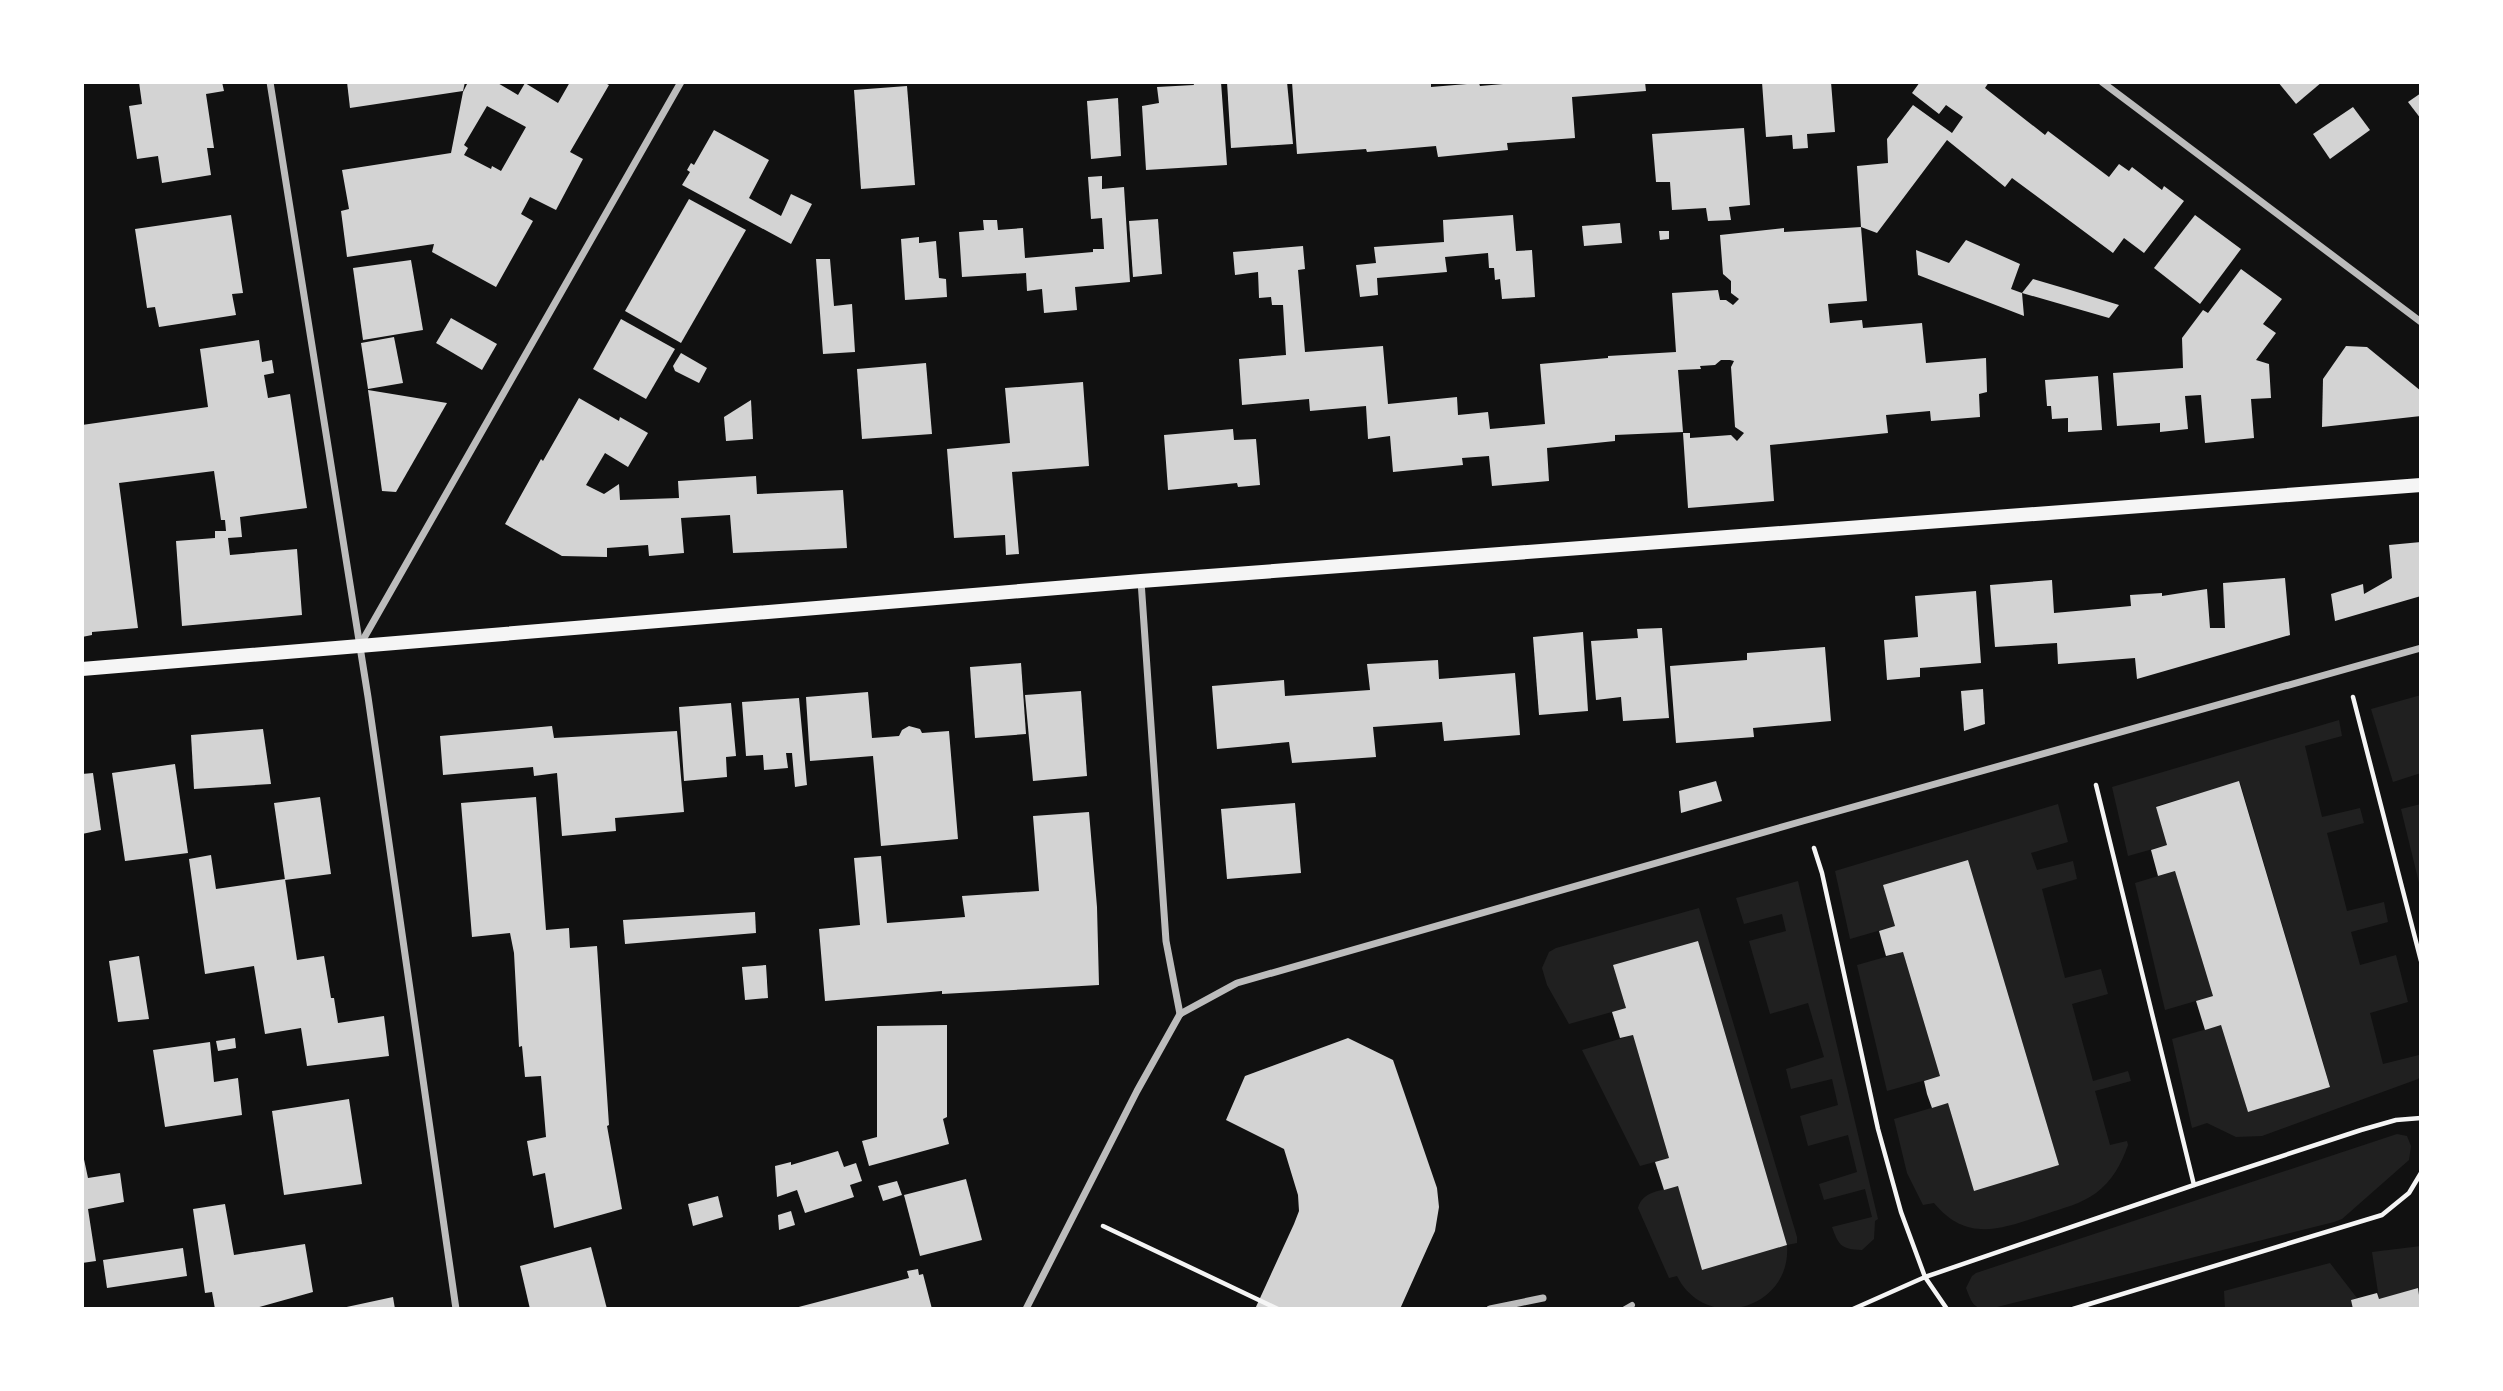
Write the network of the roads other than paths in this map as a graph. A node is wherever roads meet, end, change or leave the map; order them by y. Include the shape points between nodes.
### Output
1 (270, 82) edge
2 (681, 82) edge
3 (2102, 82) edge
4 (2421, 322) edge
5 (2421, 485) edge
6 (1141, 581) junction
7 (359, 646) junction
8 (2421, 648) edge
9 (82, 668) edge
10 (1180, 1014) junction
11 (1543, 1298) dead end
12 (1632, 1305) dead end
13 (456, 1309) edge
14 (1026, 1309) edge
15 (1490, 1309) edge
16 (1625, 1309) edge

1 - 7 street
2 - 7 street
3 - 4 street
5 - 6 main road
6 - 7 main road
6 - 10 street via 1166,942
7 - 9 main road
7 - 13 street
8 - 10 street via 1237,983
10 - 14 street
11 - 15 street
12 - 16 street

